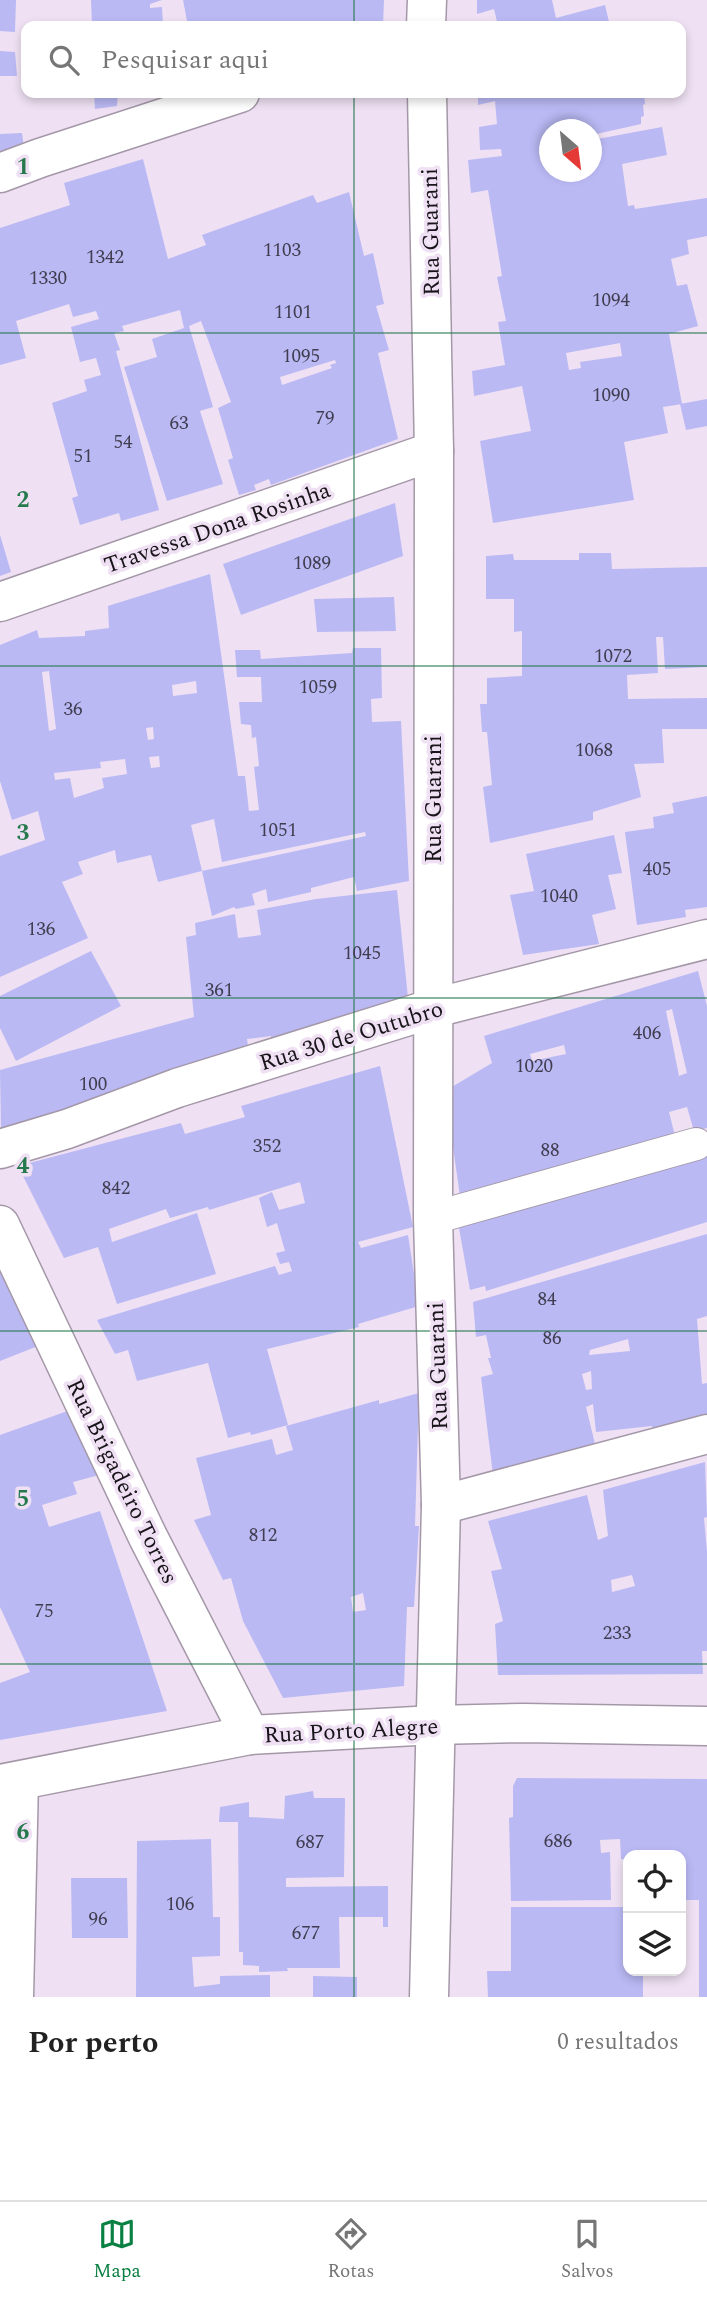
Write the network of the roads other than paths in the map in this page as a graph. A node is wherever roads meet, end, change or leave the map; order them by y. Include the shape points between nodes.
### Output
1 (426, 0) edge
2 (426, 21) edge
3 (225, 98) edge
4 (427, 98) edge
5 (0, 173) edge
6 (434, 451) junction
7 (0, 603) edge
8 (707, 939) edge
9 (434, 1009) junction
10 (696, 1143) dead end
11 (0, 1149) edge
12 (433, 1218) junction
13 (0, 1225) edge
14 (707, 1434) edge
15 (441, 1504) junction
16 (434, 1725) junction
17 (707, 1726) edge
18 (250, 1735) junction
19 (9, 1783) edge
20 (14, 1997) edge
21 (429, 1997) edge

1 - 2 street
3 - 5 street
4 - 6 street, Rua Guarani
6 - 7 street, Travessa Dona Rosinha
6 - 9 street, Rua Guarani
8 - 9 street, Rua 30 de Outubro
9 - 11 street, Rua 30 de Outubro via 177,1088
9 - 12 street, Rua Guarani
10 - 12 lane
12 - 15 street, Rua Guarani
13 - 18 street, Rua Brigadeiro Torres via 148,1537
14 - 15 street
15 - 16 street, Rua Guarani
16 - 17 street, Rua Porto Alegre
16 - 18 street, Rua Porto Alegre
16 - 21 street, Rua Guarani
18 - 19 street, Rua Porto Alegre
19 - 20 street

